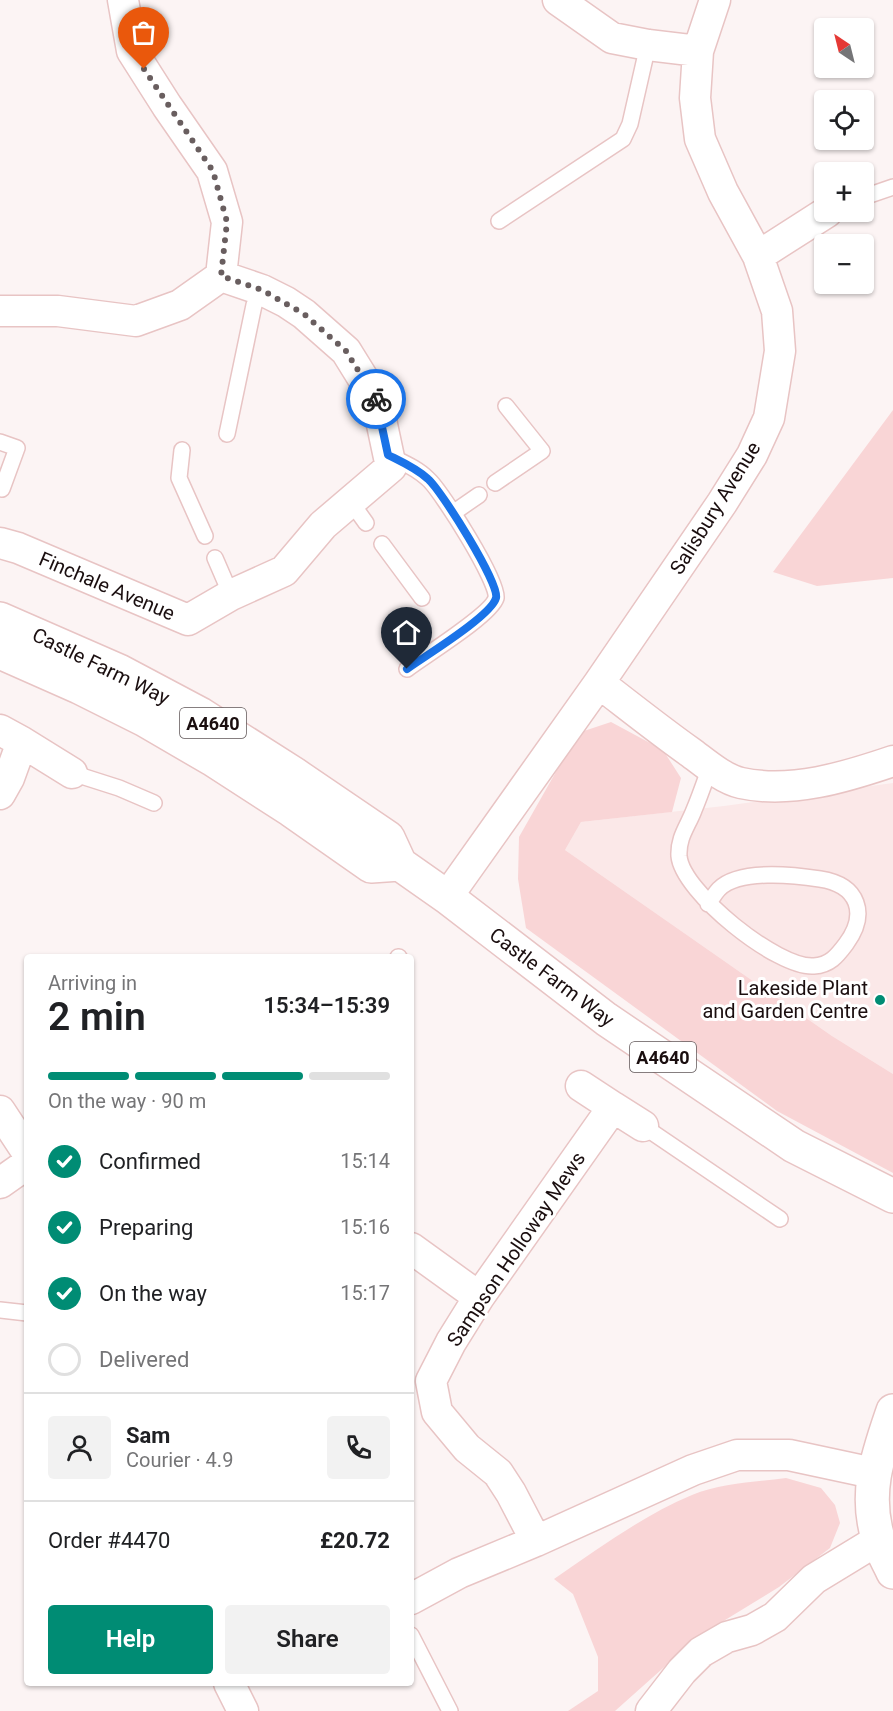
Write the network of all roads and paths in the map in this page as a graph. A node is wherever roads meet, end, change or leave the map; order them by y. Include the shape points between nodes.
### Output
1 (123, 0) edge
2 (558, 0) edge
3 (715, 0) edge
4 (648, 45) junction
5 (698, 51) junction
6 (893, 187) edge
7 (874, 194) edge
8 (499, 220) dead end
9 (814, 220) edge
10 (758, 256) junction
11 (221, 276) junction
12 (262, 290) junction
13 (0, 311) edge
14 (507, 406) dead end
15 (227, 434) dead end
16 (0, 442) edge
17 (182, 450) dead end
18 (388, 455) junction
19 (495, 483) dead end
20 (2, 489) dead end
21 (478, 495) dead end
22 (453, 513) junction
23 (205, 536) dead end
24 (0, 543) edge
25 (382, 544) dead end
26 (215, 558) dead end
27 (231, 595) junction
28 (422, 598) dead end
29 (0, 619) edge
30 (0, 652) edge
31 (407, 669) dead end
32 (599, 683) junction
33 (11, 736) edge
34 (893, 760) edge
35 (710, 767) junction
36 (72, 773) joint
37 (0, 794) edge
38 (154, 803) dead end
39 (400, 864) junction
40 (447, 897) junction
41 (708, 903) junction
42 (581, 1086) dead end
43 (613, 1107) junction
44 (0, 1111) edge
45 (643, 1126) joint
46 (24, 1147) edge
47 (24, 1166) edge
48 (0, 1183) edge
49 (893, 1196) edge
50 (780, 1219) dead end
51 (414, 1250) edge
52 (479, 1296) junction
53 (0, 1310) edge
54 (24, 1313) edge
55 (893, 1412) edge
56 (873, 1473) junction
57 (878, 1540) junction
58 (536, 1541) junction
59 (893, 1572) edge
60 (414, 1597) edge
61 (414, 1641) edge
62 (450, 1711) edge
63 (651, 1711) edge

1 - 11 street via 132,51 213,171 227,222
2 - 4 street via 612,38
3 - 5 street, Salisbury Avenue
4 - 5 street
4 - 8 lane via 623,139
5 - 10 street, Salisbury Avenue via 695,98 700,139
6 - 7 lane
9 - 10 street
10 - 32 street, Salisbury Avenue via 777,311 780,351 769,418 752,455 722,503
11 - 12 street
11 - 13 street via 180,305 136,321 58,311
12 - 15 lane via 254,305
12 - 18 street via 304,314 346,351 377,401
14 - 19 lane via 542,451
16 - 20 lane via 17,448
17 - 23 lane via 179,478
18 - 22 lane via 428,479
18 - 27 street, Finchale Avenue via 391,467 359,512 323,525 284,571
21 - 22 lane
22 - 31 lane via 487,568 496,598 484,614
24 - 27 street, Finchale Avenue via 188,620
25 - 28 lane
26 - 27 lane
29 - 39 main road, Castle Farm Way / A4640 via 119,671 200,714 388,838
30 - 39 main road, Castle Farm Way / A4640 via 145,720 291,810 371,866
32 - 35 street
32 - 40 street, Salisbury Avenue
33 - 36 street
33 - 37 street via 9,778
34 - 35 street via 849,776 805,784 739,783
35 - 41 lane via 680,836 679,854 680,863
36 - 38 lane
39 - 40 main road, Castle Farm Way / A4640
40 - 49 main road, Castle Farm Way / A4640 via 606,1019 794,1146
41 - 41 lane via 759,944 795,964 814,966 834,960 855,931 858,907 850,892 834,881 783,875 741,877 720,888
42 - 43 street
43 - 45 street
43 - 52 street, Sampson Holloway Mews
44 - 46 street
45 - 50 lane
47 - 48 street
51 - 52 street
52 - 58 street, Sampson Holloway Mews via 431,1381 437,1412 467,1448 498,1473
53 - 54 lane
55 - 56 main road
56 - 57 main road via 872,1516
56 - 58 street via 789,1455 737,1455 693,1470
57 - 59 main road
57 - 63 street via 814,1579 775,1617 701,1652
58 - 60 street
61 - 62 lane

